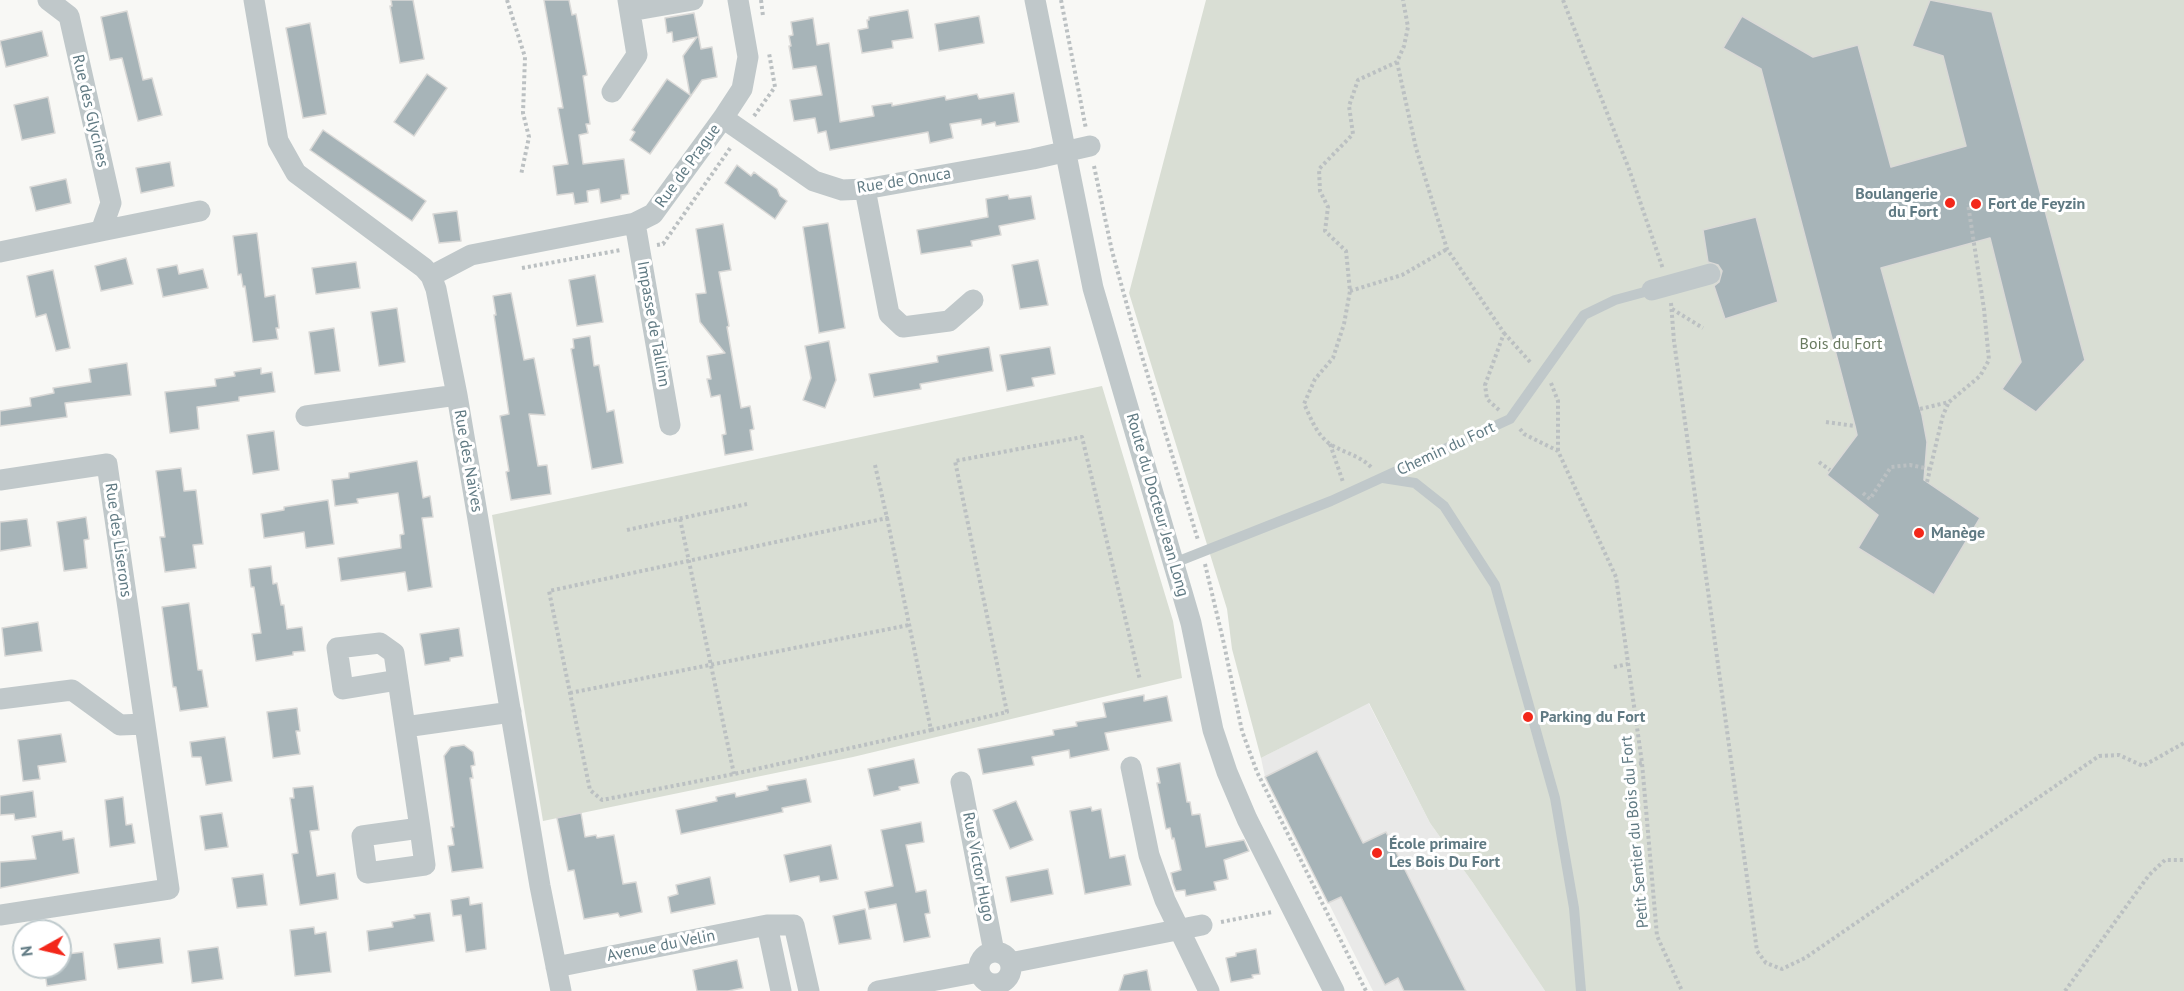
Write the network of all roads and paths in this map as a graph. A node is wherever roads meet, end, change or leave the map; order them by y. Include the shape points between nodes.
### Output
1 (48, 0) edge
2 (254, 0) edge
3 (507, 0) edge
4 (693, 0) edge
5 (738, 0) edge
6 (1035, 0) edge
7 (1061, 0) edge
8 (1403, 0) edge
9 (1563, 0) edge
10 (629, 5) edge
11 (1397, 63) junction
12 (612, 92) dead end
13 (723, 117) junction
14 (738, 138) dead end
15 (1090, 146) junction
16 (1066, 152) junction
17 (521, 175) dead end
18 (865, 189) junction
19 (1968, 204) dead end
20 (200, 211) dead end
21 (635, 223) junction
22 (101, 231) junction
23 (647, 246) dead end
24 (1447, 249) junction
25 (0, 252) edge
26 (1710, 274) dead end
27 (431, 276) junction
28 (1662, 287) junction
29 (1350, 291) junction
30 (973, 300) dead end
31 (1672, 309) junction
32 (1703, 328) dead end
33 (1504, 333) junction
34 (1526, 359) dead end
35 (1552, 384) dead end
36 (457, 395) junction
37 (1949, 402) junction
38 (1920, 409) dead end
39 (306, 416) dead end
40 (1510, 419) junction
41 (1826, 422) dead end
42 (670, 425) dead end
43 (1855, 426) dead end
44 (1329, 443) junction
45 (1558, 451) junction
46 (1819, 462) dead end
47 (875, 465) dead end
48 (1930, 469) junction
49 (1830, 470) dead end
50 (1383, 478) junction
51 (0, 480) edge
52 (1927, 482) dead end
53 (1347, 494) junction
54 (1863, 494) dead end
55 (747, 504) dead end
56 (887, 518) junction
57 (680, 519) junction
58 (627, 530) dead end
59 (1202, 552) junction
60 (689, 561) junction
61 (1174, 563) junction
62 (909, 625) junction
63 (711, 664) junction
64 (1628, 664) junction
65 (1614, 667) dead end
66 (398, 680) dead end
67 (1140, 680) dead end
68 (570, 693) junction
69 (0, 699) edge
70 (511, 712) junction
71 (1635, 714) junction
72 (1617, 719) dead end
73 (145, 724) junction
74 (405, 727) junction
75 (931, 730) junction
76 (2184, 743) edge
77 (1642, 763) junction
78 (1627, 765) dead end
79 (1131, 767) dead end
80 (734, 774) junction
81 (962, 782) dead end
82 (420, 828) dead end
83 (2184, 860) edge
84 (1317, 893) junction
85 (1291, 906) junction
86 (0, 915) edge
87 (767, 925) junction
88 (1202, 925) joint
89 (1180, 930) junction
90 (1002, 958) junction
91 (556, 967) junction
92 (991, 983) edge
93 (561, 991) edge
94 (781, 991) edge
95 (809, 991) edge
96 (878, 991) edge
97 (1209, 991) edge
98 (1334, 991) edge
99 (1366, 991) edge
100 (1581, 991) edge
101 (1682, 991) edge
102 (2065, 991) edge

1 - 22 street, Rue des Glycines via 69,16 72,28 111,203
2 - 27 street via 278,141 296,173
3 - 17 path via 525,57 523,113 529,136
4 - 10 street
5 - 13 street, Rue de Prague via 748,57 742,89
6 - 16 street, Route du Docteur Jean Long
7 - 15 path
8 - 11 path via 1408,27
9 - 28 path via 1629,169
10 - 12 street via 637,55
11 - 24 path via 1416,148
11 - 29 path via 1358,80 1349,106 1353,134 1319,169 1320,191 1328,207 1325,231 1346,251
13 - 18 street, Rue de Onuca via 814,181 842,190
13 - 21 street, Rue de Prague via 653,214
14 - 23 path via 663,244
15 - 16 street, Rue de Onuca
15 - 59 path via 1112,251
16 - 18 street, Rue de Onuca
16 - 61 street, Route du Docteur Jean Long via 1093,288
18 - 30 street via 889,314 903,327 949,321
19 - 37 path via 1989,360 1980,376
20 - 22 street
21 - 27 street, Rue de Prague via 471,255
21 - 42 street, Impasse de Tallinn
22 - 25 street
24 - 29 path via 1402,274
24 - 33 path
26 - 28 street, Chemin du Fort, bridge
27 - 36 street, Rue des Naïves
28 - 31 path
28 - 40 lane, Chemin du Fort via 1615,300 1584,315
29 - 44 path via 1333,358 1315,379 1304,404 1316,430
31 - 32 path
31 - 76 path via 1757,951 1766,963 1782,969 1804,958 2099,756 2119,755 2143,766
33 - 34 path
33 - 40 path via 1485,386 1487,399
35 - 45 path via 1558,400
36 - 39 street
36 - 70 street, Rue des Naïves
37 - 38 path
37 - 48 path
40 - 45 path via 1524,434
40 - 50 lane, Chemin du Fort
41 - 43 path
44 - 50 path via 1363,459
44 - 53 path
45 - 64 path, Petit Sentier du Bois du Fort via 1616,577
46 - 49 path
47 - 56 path
48 - 52 path
48 - 54 path via 1891,467 1870,499
50 - 53 lane, Chemin du Fort
50 - 100 lane via 1414,483 1444,506 1496,585 1555,798 1574,908
51 - 73 street, Rue des Liserons via 107,464
53 - 59 lane, Chemin du Fort
55 - 57 path
56 - 60 path
56 - 62 path
57 - 58 path
57 - 60 path
59 - 61 lane, Chemin du Fort
59 - 84 path via 1242,730 1270,802
60 - 63 path
60 - 68 path via 549,591
61 - 85 street, Route du Docteur Jean Long via 1220,752
62 - 63 path
62 - 75 path
63 - 68 path
63 - 80 path
64 - 65 path
64 - 71 path, Petit Sentier du Bois du Fort
66 - 74 street
67 - 75 path via 1082,437 955,461 1007,712
68 - 80 path via 590,790 602,800
69 - 73 street via 72,690 120,725
70 - 74 street
70 - 91 street, Rue des Naïves
71 - 72 path
71 - 77 path, Petit Sentier du Bois du Fort
73 - 86 street, Rue des Liserons via 169,889
74 - 82 street
75 - 80 path
77 - 78 path
77 - 101 path, Petit Sentier du Bois du Fort via 1657,936
79 - 89 street via 1149,855
81 - 90 street, Rue Victor Hugo
83 - 102 path via 2165,860 2149,875
84 - 85 path
84 - 99 path
85 - 88 path
85 - 98 street, Route du Docteur Jean Long
87 - 91 street, Avenue du Velin
87 - 94 street
87 - 95 street, Avenue du Velin via 794,925
88 - 89 street
89 - 90 street
89 - 97 street
90 - 92 street via 1009,975 1006,980
90 - 92 street via 981,958
91 - 93 street, Rue des Naïves
92 - 96 street

